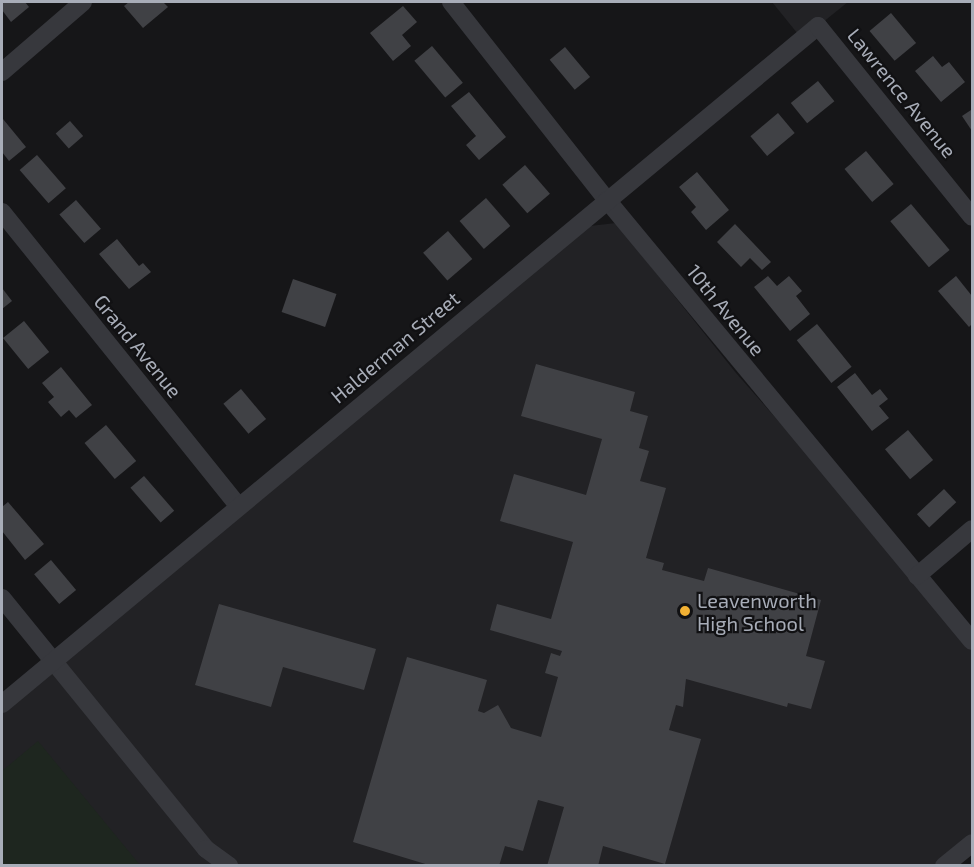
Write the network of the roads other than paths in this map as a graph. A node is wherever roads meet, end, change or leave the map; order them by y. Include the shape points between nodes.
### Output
1 (451, 2) edge
2 (79, 3) edge
3 (818, 26) joint
4 (2, 72) edge
5 (607, 200) junction
6 (2, 212) edge
7 (972, 217) edge
8 (238, 507) junction
9 (972, 529) edge
10 (916, 576) junction
11 (2, 598) edge
12 (972, 641) edge
13 (51, 662) junction
14 (2, 704) edge
15 (972, 843) edge
16 (229, 866) edge
17 (944, 866) edge

1 - 5 street, 10th Avenue
2 - 4 street
3 - 5 street, Halderman Street
3 - 7 street, Lawrence Avenue
5 - 8 street, Halderman Street
5 - 10 street, 10th Avenue
6 - 8 street, Grand Avenue
8 - 13 street, Halderman Street
9 - 10 street
10 - 12 street, 10th Avenue
11 - 13 street
13 - 14 street, Halderman Street
13 - 16 street via 206,849
15 - 17 street

